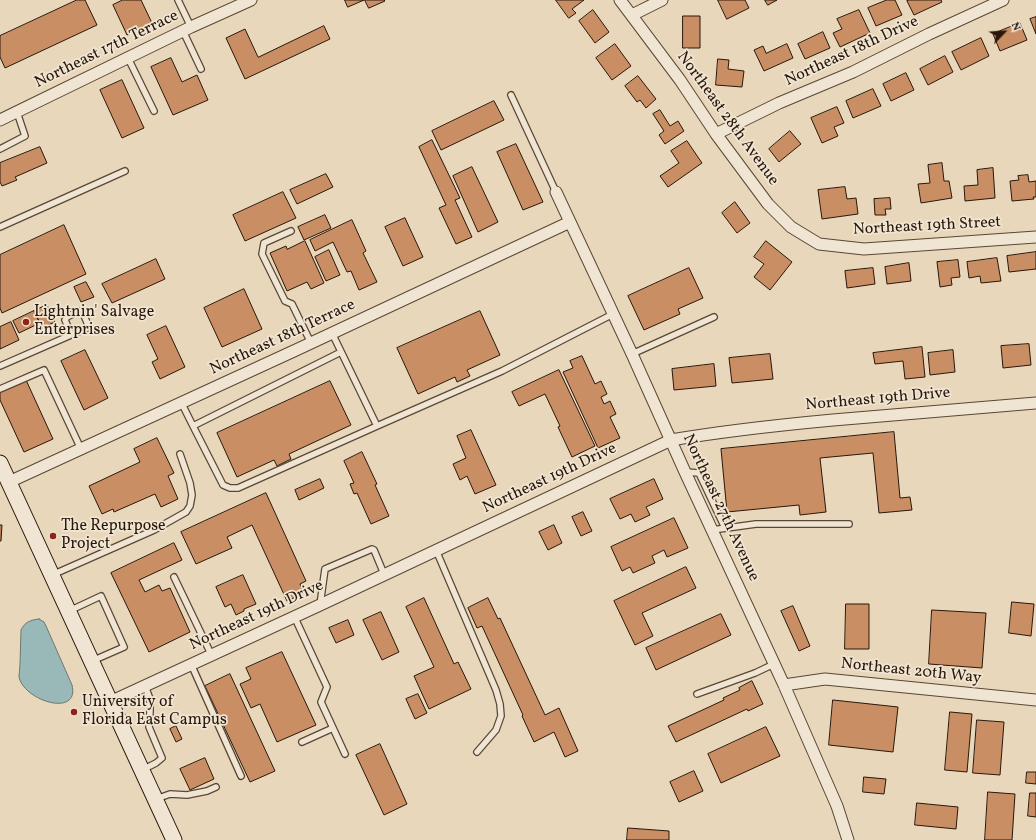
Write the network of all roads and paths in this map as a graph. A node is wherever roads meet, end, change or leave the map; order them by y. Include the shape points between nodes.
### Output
1 (178, 0) edge
2 (251, 0) edge
3 (620, 0) edge
4 (662, 0) edge
5 (1002, 0) edge
6 (632, 15) junction
7 (187, 29) junction
8 (128, 58) junction
9 (201, 69) dead end
10 (511, 95) dead end
11 (154, 111) dead end
12 (17, 112) junction
13 (0, 120) edge
14 (716, 134) junction
15 (0, 149) edge
16 (125, 171) dead end
17 (556, 192) joint
18 (570, 222) junction
19 (0, 228) edge
20 (290, 231) dead end
21 (1036, 237) edge
22 (819, 244) joint
23 (613, 314) junction
24 (714, 317) dead end
25 (332, 333) junction
26 (71, 334) junction
27 (311, 343) junction
28 (341, 352) junction
29 (632, 354) junction
30 (0, 366) edge
31 (0, 390) edge
32 (181, 402) junction
33 (1036, 403) edge
34 (193, 426) junction
35 (377, 426) junction
36 (671, 440) junction
37 (80, 448) junction
38 (180, 454) dead end
39 (0, 463) edge
40 (685, 472) junction
41 (9, 482) junction
42 (849, 524) dead end
43 (725, 528) junction
44 (712, 530) junction
45 (436, 550) junction
46 (384, 574) junction
47 (52, 575) junction
48 (174, 577) dead end
49 (320, 604) junction
50 (68, 611) junction
51 (294, 616) junction
52 (211, 654) junction
53 (92, 661) junction
54 (190, 664) junction
55 (774, 664) junction
56 (145, 686) junction
57 (784, 686) junction
58 (698, 694) dead end
59 (1036, 700) edge
60 (110, 702) junction
61 (332, 728) junction
62 (302, 742) dead end
63 (477, 752) dead end
64 (345, 754) dead end
65 (142, 770) junction
66 (241, 776) dead end
67 (216, 787) dead end
68 (155, 799) junction
69 (174, 840) edge
70 (848, 840) edge

1 - 7 lane
2 - 7 street, Northeast 17th Terrace
3 - 6 street, Northeast 28th Avenue
4 - 6 street
5 - 14 street, Northeast 18th Drive
6 - 14 street, Northeast 28th Avenue
7 - 8 street, Northeast 17th Terrace
7 - 9 lane
8 - 11 lane
8 - 12 street, Northeast 17th Terrace
10 - 17 lane
12 - 13 street, Northeast 17th Terrace
12 - 15 lane via 25,136
14 - 22 street, Northeast 28th Avenue via 768,204 791,227
16 - 19 lane
17 - 18 street, Northeast 27th Avenue
18 - 23 street, Northeast 27th Avenue
18 - 25 street, Northeast 18th Terrace
20 - 27 lane via 264,243 262,254 285,301 292,304
21 - 22 street, Northeast 19th Street via 864,249
23 - 29 street, Northeast 27th Avenue
23 - 35 lane via 502,371
24 - 29 lane
25 - 27 street, Northeast 18th Terrace
25 - 28 lane
26 - 26 lane via 87,328 83,313 79,311 65,320
26 - 30 lane
27 - 32 street, Northeast 18th Terrace
28 - 34 lane
28 - 35 lane
29 - 36 street, Northeast 27th Avenue
31 - 37 lane via 44,370
32 - 34 lane
32 - 37 street, Northeast 18th Terrace
33 - 36 street, Northeast 19th Drive via 781,425
34 - 35 lane via 223,485 230,488 238,488
36 - 40 street, Northeast 27th Avenue
36 - 45 street, Northeast 19th Drive
37 - 41 street, Northeast 18th Terrace
38 - 47 lane via 192,495 186,512 154,530
39 - 41 main road
40 - 43 lane via 700,473
40 - 44 street, Northeast 27th Avenue
41 - 47 main road
42 - 43 lane via 756,524
43 - 44 lane
44 - 55 street, Northeast 27th Avenue
45 - 46 street, Northeast 19th Drive
45 - 63 lane via 500,704 501,716 496,730
46 - 49 street, Northeast 19th Drive
46 - 49 lane via 372,549 325,569
47 - 50 main road
48 - 52 lane
49 - 51 street, Northeast 19th Drive
50 - 53 main road
50 - 53 lane via 101,596 124,647
51 - 52 street, Northeast 19th Drive
51 - 61 lane via 327,687 321,702
52 - 54 street, Northeast 19th Drive
53 - 60 main road
54 - 56 street, Northeast 19th Drive
54 - 66 lane
55 - 57 street, Northeast 27th Avenue
55 - 58 lane
56 - 60 street, Northeast 19th Drive
56 - 65 lane via 150,699 149,727 162,758 156,764
57 - 59 street, Northeast 20th Way via 825,679
57 - 70 street, Northeast 27th Avenue via 837,806
60 - 65 main road
61 - 62 lane
61 - 64 lane
65 - 68 main road
67 - 68 lane via 207,791 186,795 170,794
68 - 69 main road

